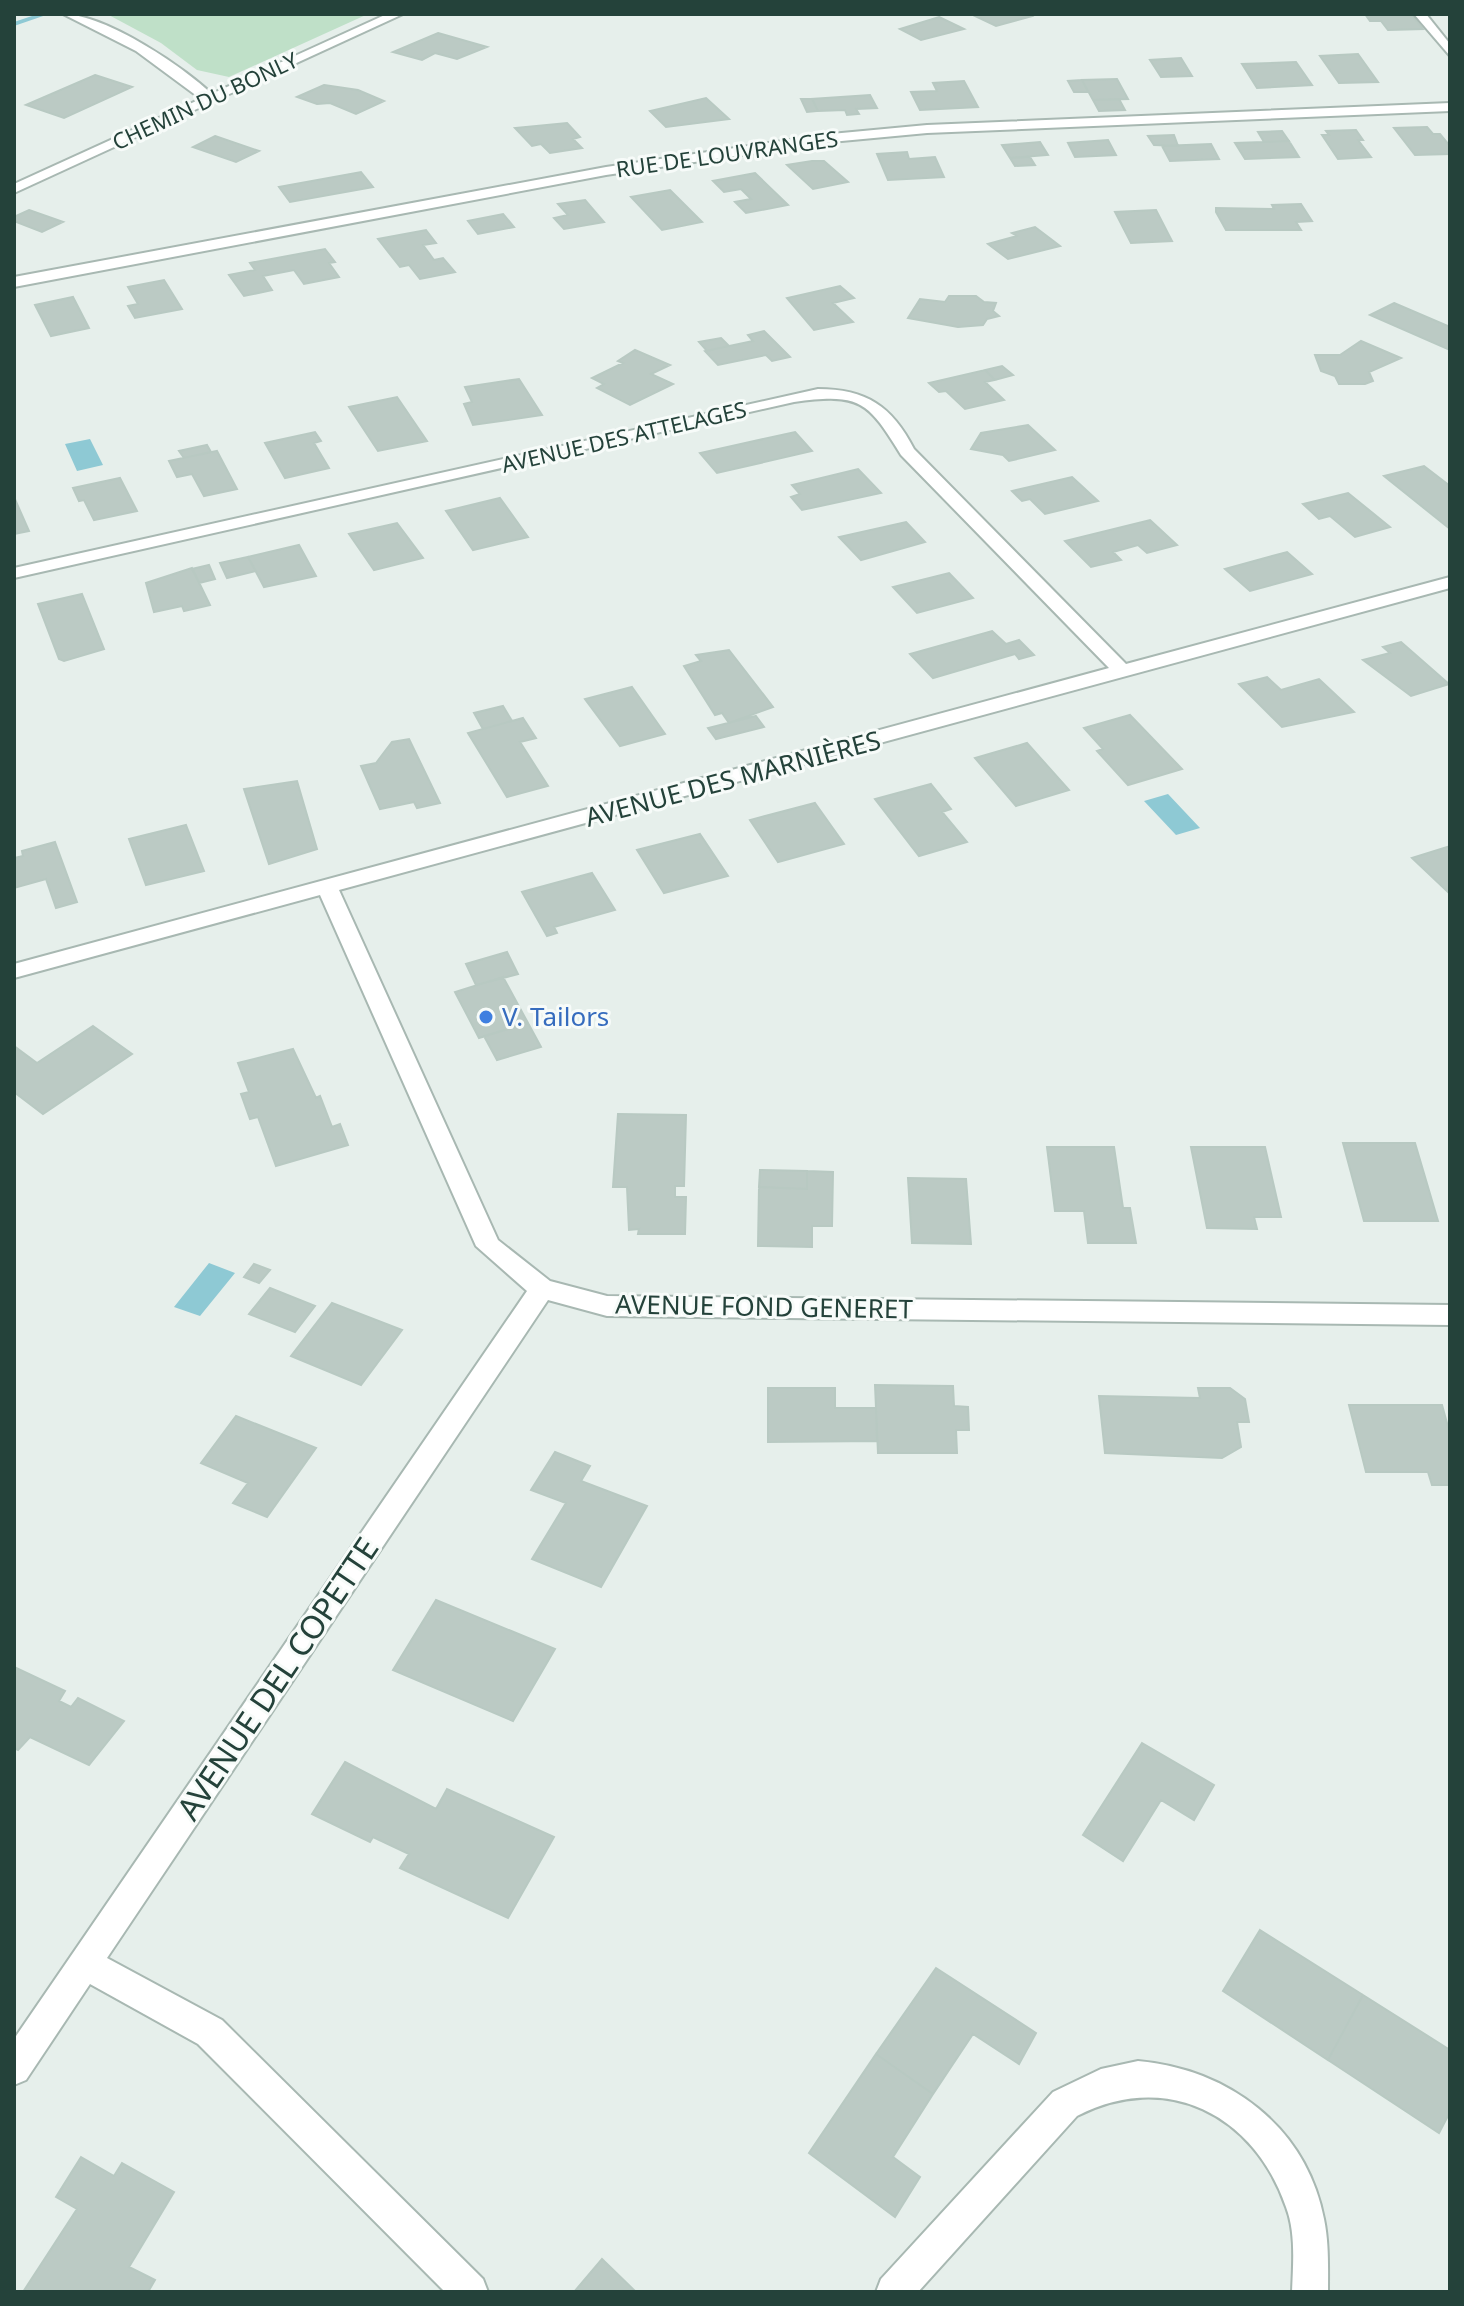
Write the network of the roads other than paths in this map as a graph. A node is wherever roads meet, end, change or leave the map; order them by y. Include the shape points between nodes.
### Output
1 (69, 14) edge
2 (397, 14) edge
3 (1420, 14) edge
4 (1450, 52) edge
5 (210, 99) junction
6 (1450, 107) edge
7 (14, 189) edge
8 (14, 282) edge
9 (14, 573) edge
10 (1450, 582) edge
11 (1124, 673) junction
12 (327, 888) junction
13 (14, 971) edge
14 (542, 1289) junction
15 (1450, 1315) edge
16 (85, 1963) junction
17 (14, 2068) edge
18 (470, 2292) edge
19 (894, 2292) edge
20 (1310, 2292) edge

1 - 5 street via 140,48
2 - 5 street, CHEMIN DU BONLY
3 - 4 street
5 - 7 street, CHEMIN DU BONLY
6 - 8 street, RUE DE LOUVRANGES via 927,129 831,138 606,171
9 - 11 street, AVENUE DES ATTELAGES via 828,391 870,402 892,422 907,451
10 - 11 street, AVENUE DES MARNIÈRES
11 - 12 street, AVENUE DES MARNIÈRES
12 - 13 street, AVENUE DES MARNIÈRES
12 - 14 street, AVENUE FOND GENERET via 488,1246
14 - 15 street, AVENUE FOND GENERET via 607,1306
14 - 16 street, AVENUE DEL COPETTE
16 - 17 street, AVENUE DEL COPETTE
16 - 18 street via 210,2032
19 - 20 street via 1065,2104 1108,2082 1150,2077 1227,2103 1282,2159 1307,2217

